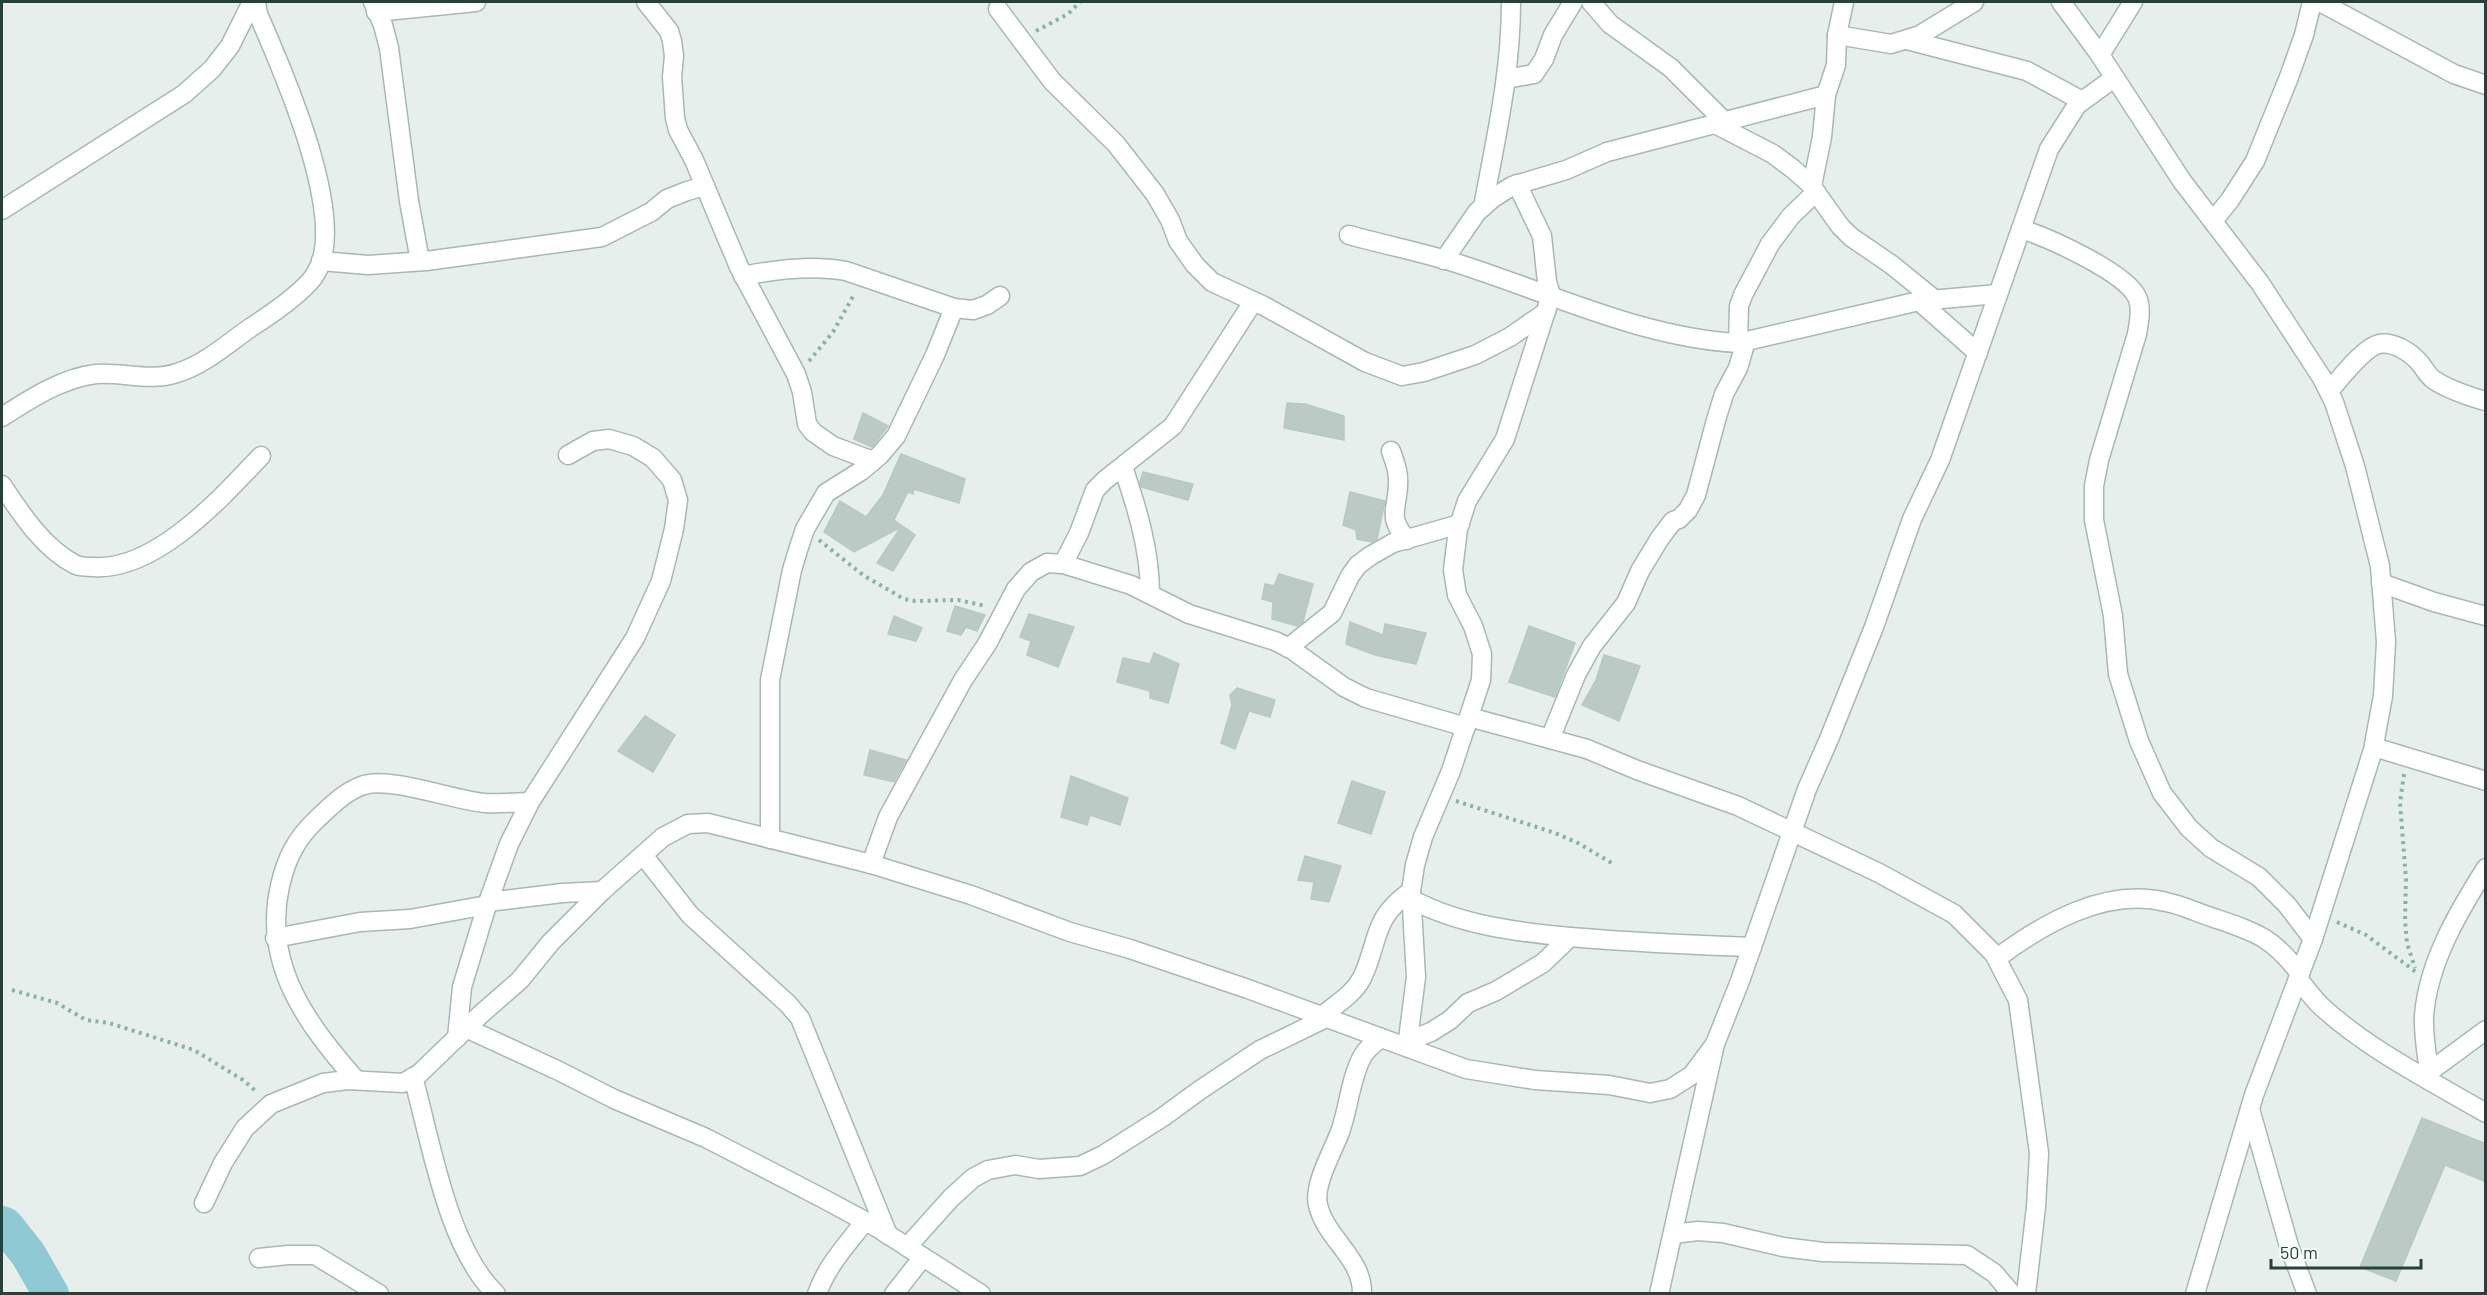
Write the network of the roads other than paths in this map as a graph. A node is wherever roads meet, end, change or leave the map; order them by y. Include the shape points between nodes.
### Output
1 (254, 2) edge
2 (476, 2) edge
3 (646, 2) edge
4 (1511, 2) edge
5 (1573, 2) edge
6 (1591, 2) edge
7 (1844, 2) edge
8 (1974, 2) edge
9 (2061, 2) edge
10 (2133, 2) edge
11 (2312, 2) edge
12 (2320, 2) edge
13 (1950, 6) edge
14 (375, 7) edge
15 (998, 9) dead end
16 (1838, 35) junction
17 (1907, 40) junction
18 (2100, 55) junction
19 (2115, 78) junction
20 (1506, 79) junction
21 (2486, 85) edge
22 (1826, 95) junction
23 (2082, 101) junction
24 (1720, 123) junction
25 (1517, 184) junction
26 (705, 186) junction
27 (1814, 189) junction
28 (1483, 207) junction
29 (2, 210) edge
30 (2213, 221) junction
31 (2021, 228) junction
32 (1349, 236) dead end
33 (1444, 260) junction
34 (321, 261) junction
35 (420, 261) junction
36 (743, 276) junction
37 (1998, 294) junction
38 (1000, 296) dead end
39 (1927, 300) junction
40 (1253, 302) junction
41 (1549, 304) junction
42 (954, 308) junction
43 (1742, 342) junction
44 (1978, 353) junction
45 (2329, 391) junction
46 (2485, 401) edge
47 (2, 417) edge
48 (1391, 451) dead end
49 (568, 455) dead end
50 (261, 456) dead end
51 (873, 461) junction
52 (1123, 466) junction
53 (2, 486) edge
54 (1460, 524) junction
55 (1407, 540) junction
56 (1063, 564) junction
57 (2381, 583) junction
58 (1150, 594) junction
59 (2486, 616) edge
60 (1288, 648) junction
61 (1467, 722) junction
62 (1550, 739) junction
63 (2374, 747) junction
64 (2486, 781) edge
65 (530, 802) junction
66 (1792, 832) junction
67 (770, 839) junction
68 (643, 855) junction
69 (871, 864) junction
70 (2486, 868) edge
71 (602, 891) junction
72 (1411, 895) junction
73 (487, 904) junction
74 (1570, 937) junction
75 (275, 938) junction
76 (2313, 939) junction
77 (1752, 947) junction
78 (1997, 958) junction
79 (2299, 976) junction
80 (1324, 1017) junction
81 (2486, 1030) edge
82 (461, 1033) junction
83 (1381, 1038) junction
84 (1407, 1044) junction
85 (1715, 1044) junction
86 (2429, 1076) junction
87 (413, 1077) junction
88 (356, 1080) junction
89 (2250, 1109) junction
90 (2486, 1113) edge
91 (204, 1203) dead end
92 (865, 1221) junction
93 (1673, 1234) junction
94 (888, 1235) junction
95 (907, 1247) junction
96 (923, 1257) junction
97 (259, 1258) dead end
98 (379, 1293) edge
99 (496, 1293) edge
100 (818, 1293) edge
101 (894, 1293) edge
102 (981, 1293) edge
103 (1362, 1293) edge
104 (1659, 1293) edge
105 (2012, 1293) edge
106 (2026, 1293) edge
107 (2195, 1293) edge
108 (2307, 1293) edge

1 - 29 street via 230,46 184,94
1 - 34 street via 309,142 324,213 326,238
2 - 14 street
3 - 26 street via 669,31 675,118
4 - 20 street
5 - 20 street via 1534,74
6 - 24 street via 1610,24 1671,68
7 - 16 street
8 - 13 street
9 - 18 street
10 - 18 street
11 - 30 street via 2289,77 2255,161
12 - 21 street via 2454,74
13 - 17 street via 1920,35
14 - 35 street via 389,48
15 - 40 street via 1053,81 1116,144 1155,194 1195,266 1212,282
16 - 17 street via 1891,44
16 - 22 street via 1836,65
17 - 23 street via 2027,71
18 - 19 street
19 - 23 street
19 - 30 street
20 - 28 street
22 - 24 street
22 - 27 street
23 - 31 street via 2049,149
24 - 25 street via 1607,152 1566,170
24 - 27 street via 1773,154
25 - 28 street
25 - 41 street via 1542,236
26 - 35 street via 687,190 602,237
26 - 36 street
27 - 39 street via 1851,237 1892,265
27 - 43 street via 1770,244 1743,295 1739,306
28 - 33 street
30 - 45 street via 2260,282
31 - 37 street
31 - 76 street via 2119,276 2137,297 2137,334 2099,460 2094,520 2113,616 2118,674 2139,741 2162,793 2189,828 2211,848 2259,877 2288,905
32 - 33 street
33 - 41 street
34 - 35 street via 368,265
34 - 47 street via 316,274 268,316 188,369 161,377 97,374 80,378 55,386
36 - 42 street via 831,268
36 - 51 street via 796,374 807,424 833,446
37 - 39 street
37 - 44 street
38 - 42 street via 973,310
39 - 43 street
39 - 44 street
40 - 41 street via 1365,362 1402,376 1475,355 1510,337
40 - 52 street via 1173,426
41 - 43 street via 1694,339
41 - 54 street via 1505,439 1467,501
42 - 51 street via 896,436
43 - 62 street via 1738,368 1724,394 1696,495 1688,510 1660,538 1626,603 1592,646
44 - 66 street via 1940,460 1912,519 1874,627
45 - 46 street via 2377,344 2393,345 2418,361 2432,379
45 - 57 street via 2355,466
48 - 55 street via 1398,471 1393,515
49 - 65 street via 592,441 609,439 633,446 653,458 672,480 678,500 661,581 650,610
50 - 53 street via 165,543 134,560 105,568 78,566 53,551
51 - 67 street via 826,493 806,529 792,570 770,680
52 - 56 street via 1095,490 1080,533
52 - 58 street via 1141,527
54 - 55 street
54 - 61 street via 1454,570 1457,595 1482,654 1481,680
55 - 60 street via 1394,543 1358,565 1332,613
56 - 58 street
56 - 69 street via 1047,563 1031,572 1016,589 888,817
57 - 59 street
57 - 63 street via 2386,642 2383,696
58 - 60 street via 1189,614
60 - 61 street via 1366,698
61 - 62 street
61 - 72 street via 1420,847
62 - 66 street via 1728,802
63 - 64 street
63 - 76 street
65 - 73 street via 509,844
65 - 75 street via 485,803 392,785 365,785 350,792 305,830 289,854 277,902
66 - 77 street
66 - 78 street via 1880,873 1954,914
67 - 68 street via 708,823 688,824 663,837
67 - 69 street
68 - 71 street
68 - 94 street via 690,915 800,1018
69 - 80 street
70 - 86 street via 2461,908 2438,958 2429,989 2424,1017
71 - 73 street
71 - 82 street via 551,942 520,981
72 - 74 street via 1433,911 1473,922
72 - 80 street via 1397,901 1384,917 1355,989
72 - 84 street via 1416,977
73 - 75 street via 410,920 360,921
73 - 82 street via 462,987
74 - 77 street
74 - 84 street via 1543,963 1468,1003 1450,1020
75 - 88 street via 300,1007 326,1046
76 - 79 street
77 - 85 street
78 - 79 street via 2059,918 2129,898 2165,901 2252,931 2287,956
78 - 106 street via 2018,1000 2039,1153
79 - 86 street via 2320,1006 2400,1064
79 - 89 street
80 - 83 street
80 - 95 street via 1260,1050 1163,1117 1080,1166 1039,1169 1015,1165 988,1170 951,1198
81 - 86 street
82 - 87 street
82 - 92 street via 559,1071 706,1138
83 - 84 street
83 - 103 street via 1368,1047 1355,1072 1340,1131 1317,1190 1324,1222 1355,1263
84 - 85 street via 1466,1070 1650,1093 1670,1089 1692,1075
85 - 93 street
86 - 90 street
87 - 88 street via 403,1083
87 - 99 street via 437,1172 466,1253 474,1269
88 - 91 street via 323,1083 271,1104 245,1128
89 - 107 street
89 - 108 street via 2289,1246
92 - 94 street
92 - 100 street via 835,1257
93 - 104 street
93 - 105 street via 1723,1233 1823,1252 1966,1255 1994,1273
94 - 95 street
95 - 96 street
96 - 101 street
96 - 102 street
97 - 98 street via 315,1256

